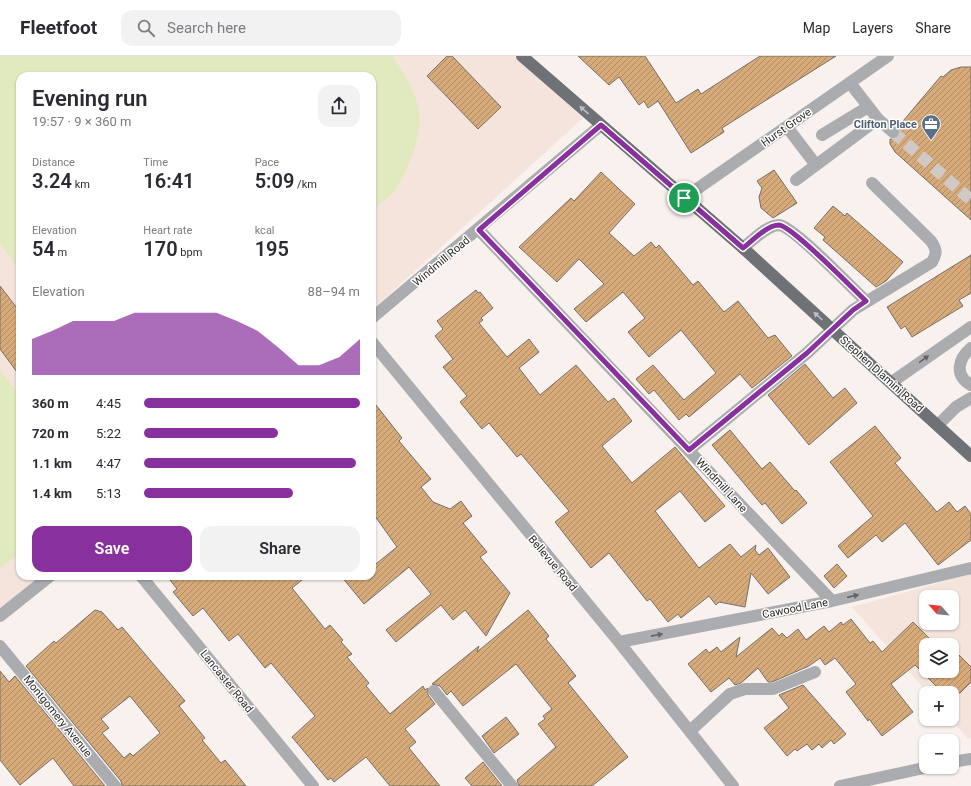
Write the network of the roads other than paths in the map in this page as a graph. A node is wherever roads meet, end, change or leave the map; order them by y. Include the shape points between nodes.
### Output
1 (522, 56) edge
2 (888, 56) edge
3 (850, 83) junction
4 (868, 107) junction
5 (878, 119) junction
6 (601, 125) junction
7 (787, 127) junction
8 (894, 132) tunnel mouth
9 (822, 135) dead end
10 (816, 165) junction
11 (796, 180) dead end
12 (872, 183) dead end
13 (684, 198) junction
14 (479, 230) junction
15 (743, 248) junction
16 (866, 301) junction
17 (376, 315) edge
18 (971, 327) edge
19 (833, 329) junction
20 (376, 347) edge
21 (971, 348) edge
22 (892, 382) junction
23 (971, 385) edge
24 (971, 398) edge
25 (938, 425) junction
26 (689, 450) junction
27 (971, 456) edge
28 (971, 568) edge
29 (45, 580) edge
30 (144, 580) edge
31 (832, 601) junction
32 (0, 616) edge
33 (619, 642) junction
34 (0, 646) edge
35 (815, 672) dead end
36 (434, 691) dead end
37 (690, 731) junction
38 (971, 759) edge
39 (959, 761) edge
40 (919, 769) edge
41 (115, 786) edge
42 (313, 786) edge
43 (512, 786) edge
44 (733, 786) edge
45 (840, 786) edge

6 -> 1 main road, Stephen Dlamini Road
2 - 3 street, Hurst Grove
3 - 4 street
3 - 7 street, Hurst Grove
4 - 5 street
4 - 9 street
5 - 8 street
5 - 10 street
6 - 13 main road, Stephen Dlamini Road
6 - 14 street, Windmill Road
7 - 10 street
7 - 13 street, Hurst Grove
10 - 11 street
12 - 16 street via 932,241 936,255 932,262
13 - 15 main road, Stephen Dlamini Road
14 - 17 street, Windmill Road
14 - 26 street, Windmill Lane
15 - 16 street via 772,226 780,225 797,236
19 -> 15 main road, Stephen Dlamini Road
16 - 19 street
22 -> 18 street
19 - 22 main road, Stephen Dlamini Road
19 - 26 street
20 - 33 street, Bellevue Road
21 - 23 street via 963,355 959,370 962,377
22 - 25 main road, Stephen Dlamini Road
24 - 25 street via 956,407
25 - 27 main road, Stephen Dlamini Road
26 - 31 street, Windmill Lane
31 -> 28 street, Cawood Lane
29 - 32 street
30 - 42 street, Lancaster Road
33 -> 31 street, Cawood Lane
33 - 37 street, Bellevue Road
34 - 41 street, Montgomery Avenue
35 - 37 street via 773,688 745,689 730,694
36 - 43 street
37 - 44 street, Bellevue Road
38 - 39 street
40 - 45 street

